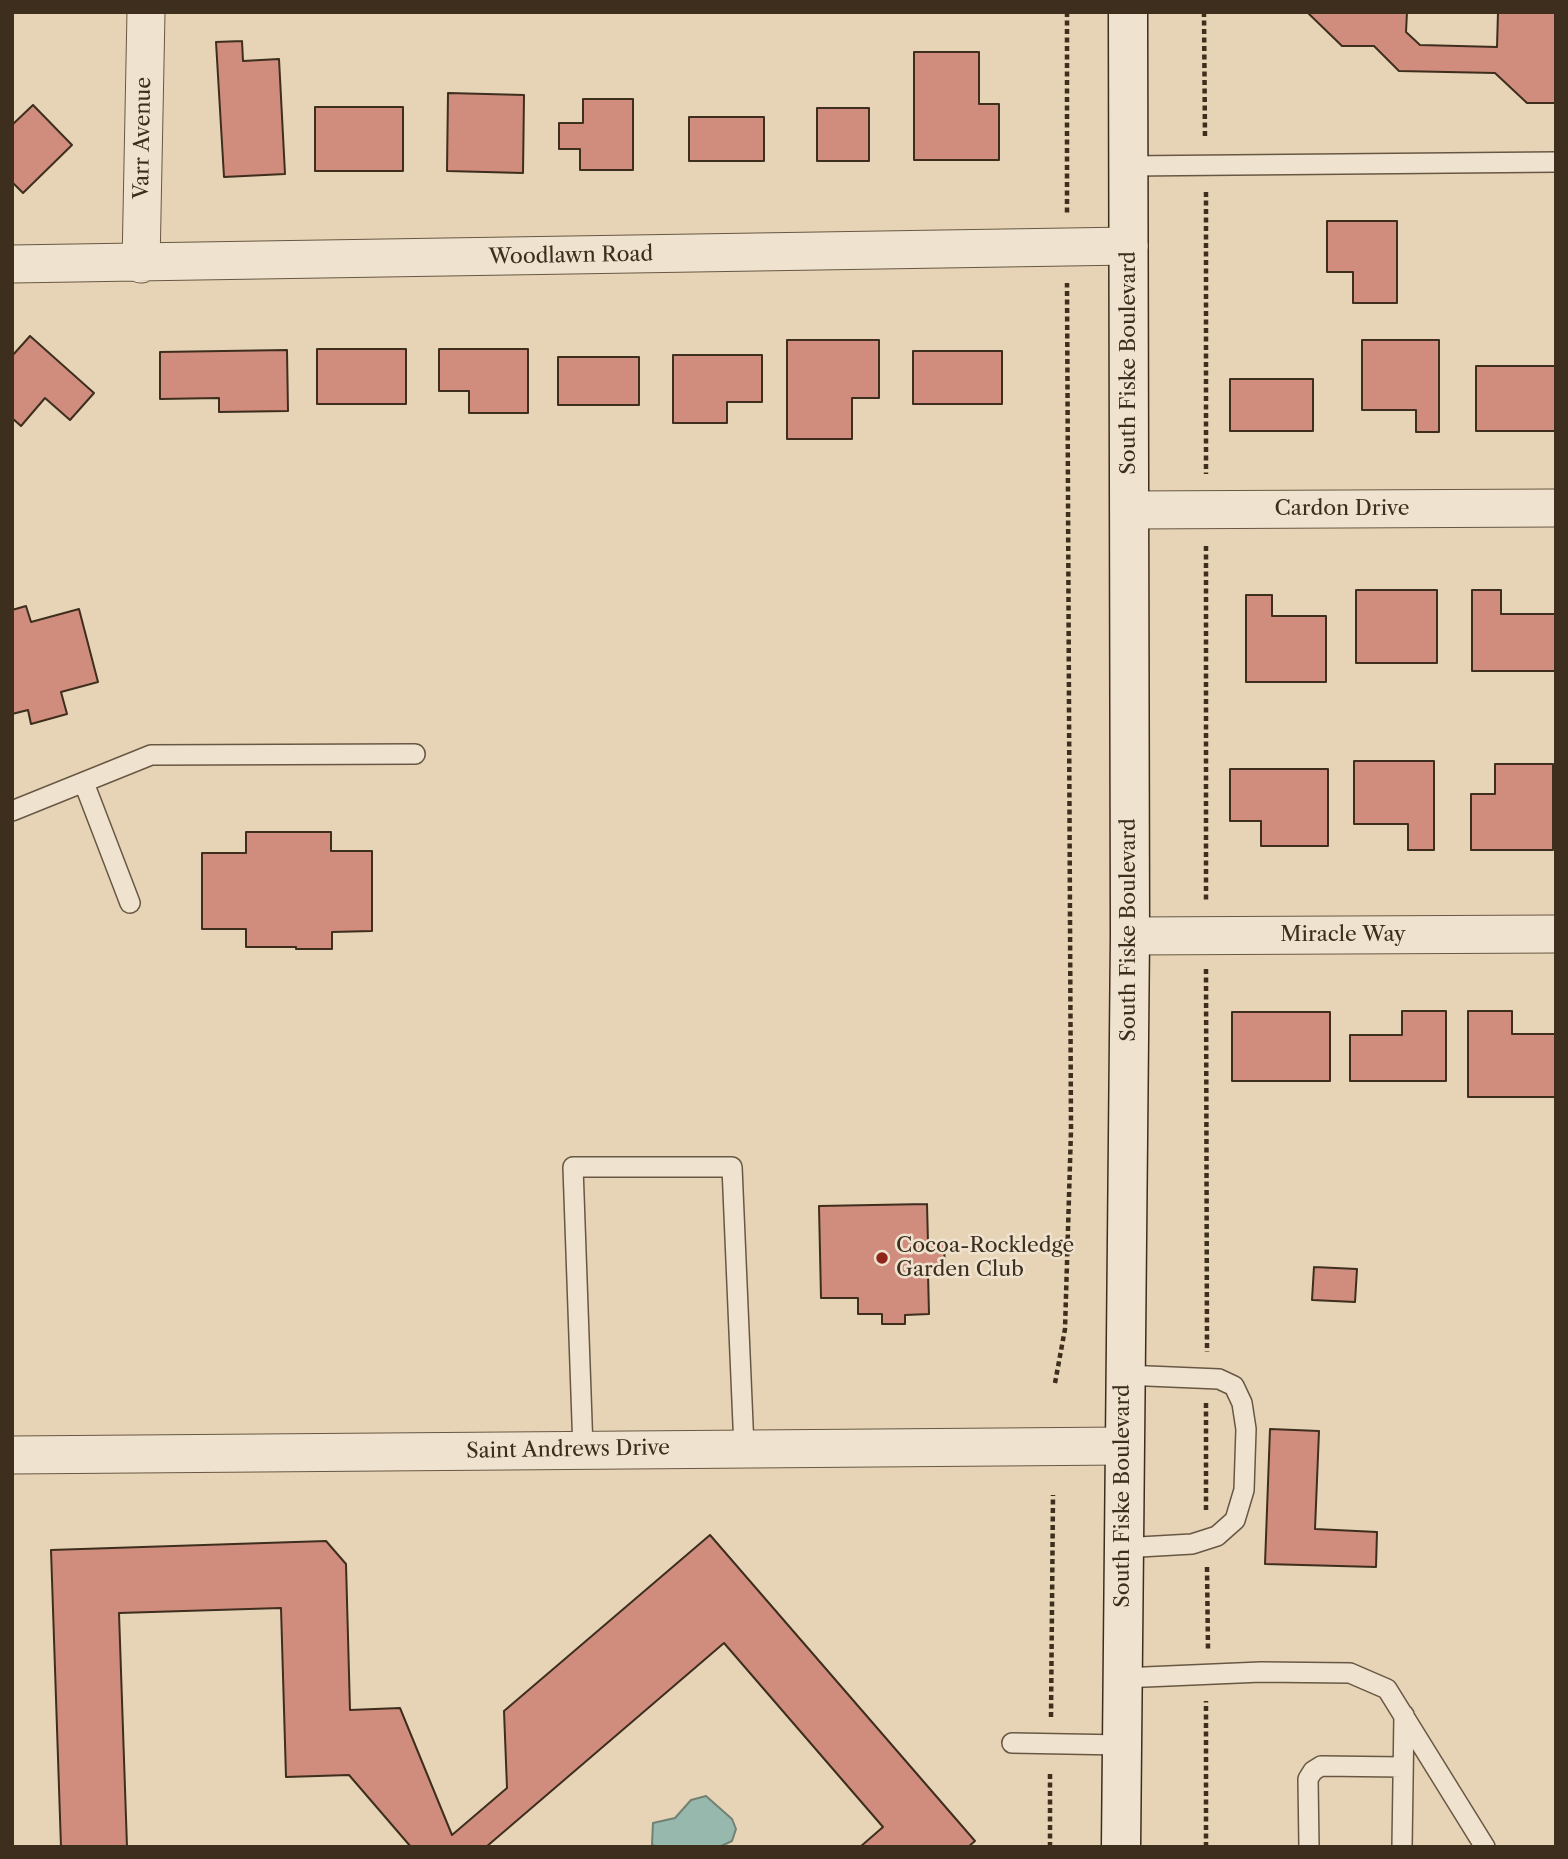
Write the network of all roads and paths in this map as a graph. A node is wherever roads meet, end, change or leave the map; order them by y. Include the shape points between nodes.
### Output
1 (146, 12) edge
2 (1067, 12) edge
3 (1128, 12) edge
4 (1204, 12) edge
5 (1556, 162) edge
6 (1128, 166) junction
7 (1206, 166) junction
8 (1067, 214) dead end
9 (1129, 247) junction
10 (12, 264) edge
11 (141, 264) junction
12 (1067, 280) dead end
13 (1556, 508) edge
14 (1206, 509) junction
15 (1129, 510) junction
16 (415, 754) dead end
17 (84, 782) junction
18 (12, 811) edge
19 (130, 903) dead end
20 (1556, 934) edge
21 (1130, 936) junction
22 (1206, 936) junction
23 (1208, 1216) dead end
24 (1124, 1375) junction
25 (1055, 1383) dead end
26 (1123, 1446) junction
27 (744, 1448) junction
28 (583, 1450) junction
29 (12, 1455) edge
30 (1053, 1495) dead end
31 (1122, 1548) junction
32 (1207, 1556) dead end
33 (1208, 1654) dead end
34 (1122, 1678) junction
35 (1206, 1695) dead end
36 (1404, 1715) junction
37 (1051, 1725) dead end
38 (1012, 1743) dead end
39 (1122, 1745) junction
40 (1050, 1767) dead end
41 (1403, 1767) junction
42 (1050, 1847) edge
43 (1121, 1847) edge
44 (1206, 1847) edge
45 (1308, 1847) edge
46 (1402, 1847) edge
47 (1485, 1847) edge

1 - 11 street, Varr Avenue
2 - 8 path
3 - 6 main road, South Fiske Boulevard
4 - 7 path
5 - 7 lane
6 - 7 lane
6 - 9 main road, South Fiske Boulevard
7 - 14 path
9 - 11 street, Woodlawn Road
9 - 15 main road, South Fiske Boulevard
10 - 11 street, Woodlawn Road
12 - 25 path via 1071,1130 1065,1329
13 - 14 street, Cardon Drive
14 - 15 street, Cardon Drive
14 - 22 path
15 - 21 main road, South Fiske Boulevard
16 - 17 lane via 151,755
17 - 18 lane
17 - 19 lane
20 - 22 street, Miracle Way
21 - 22 street, Miracle Way
21 - 24 main road, South Fiske Boulevard
22 - 23 path
24 - 26 main road, South Fiske Boulevard
24 - 31 lane via 1219,1379 1234,1386 1246,1429 1244,1490 1235,1520 1217,1536 1192,1544
26 - 27 street, Saint Andrews Drive
26 - 31 main road, South Fiske Boulevard
27 - 28 street, Saint Andrews Drive
27 - 28 lane via 732,1167 573,1167
28 - 29 street, Saint Andrews Drive
30 - 37 path
31 - 34 main road, South Fiske Boulevard
32 - 33 path
34 - 36 lane via 1350,1673 1387,1689
34 - 39 main road, South Fiske Boulevard
35 - 44 path
36 - 41 lane
36 - 47 lane
38 - 39 lane
39 - 43 main road, South Fiske Boulevard
40 - 42 path
41 - 45 lane via 1321,1766 1313,1771 1308,1779
41 - 46 lane

